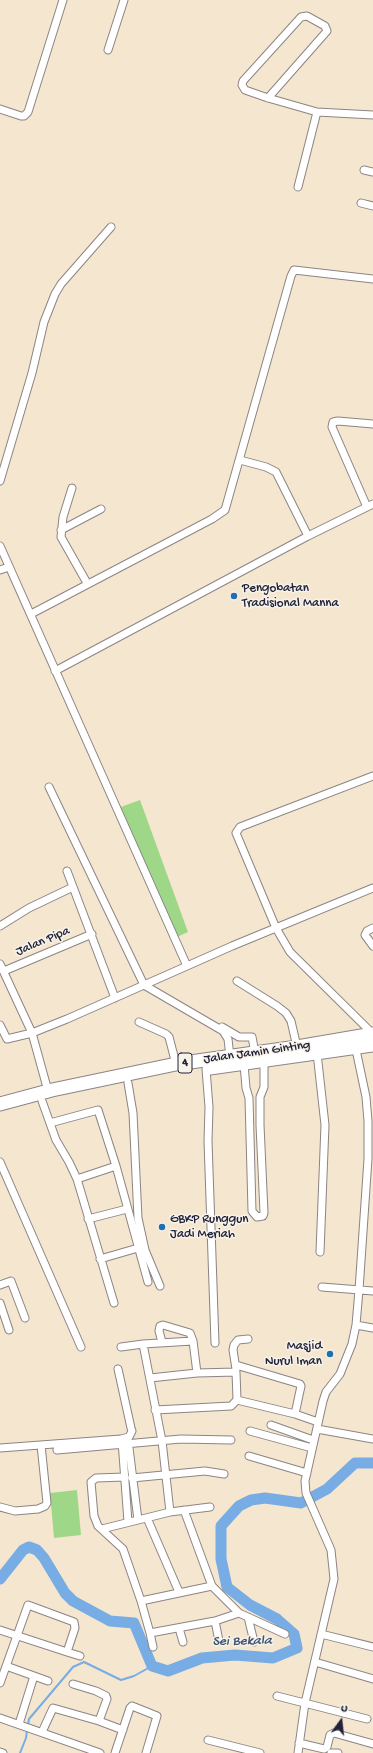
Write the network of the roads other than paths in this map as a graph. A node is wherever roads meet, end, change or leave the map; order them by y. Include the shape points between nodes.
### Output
1 (63, 0) edge
2 (124, 0) edge
3 (108, 50) dead end
4 (268, 98) junction
5 (0, 109) edge
6 (317, 112) junction
7 (373, 115) edge
8 (364, 170) dead end
9 (373, 172) edge
10 (298, 187) dead end
11 (361, 203) dead end
12 (373, 206) edge
13 (111, 227) dead end
14 (373, 279) edge
15 (373, 424) edge
16 (240, 460) junction
17 (0, 481) edge
18 (72, 488) dead end
19 (370, 506) edge
20 (101, 509) dead end
21 (61, 530) junction
22 (308, 536) junction
23 (0, 546) edge
24 (9, 567) junction
25 (0, 570) edge
26 (87, 583) junction
27 (31, 614) junction
28 (55, 671) junction
29 (373, 776) edge
30 (49, 787) dead end
31 (67, 872) dead end
32 (73, 888) junction
33 (373, 888) edge
34 (0, 926) edge
35 (276, 928) junction
36 (373, 928) edge
37 (92, 934) junction
38 (373, 946) edge
39 (0, 964) edge
40 (187, 966) junction
41 (4, 971) junction
42 (237, 981) dead end
43 (146, 984) junction
44 (115, 998) junction
45 (138, 1022) dead end
46 (0, 1025) edge
47 (32, 1033) junction
48 (373, 1034) edge
49 (355, 1043) junction
50 (373, 1045) edge
51 (297, 1047) junction
52 (317, 1053) junction
53 (230, 1057) junction
54 (259, 1057) junction
55 (176, 1064) junction
56 (244, 1064) junction
57 (206, 1069) junction
58 (128, 1083) junction
59 (49, 1095) junction
60 (260, 1097) junction
61 (250, 1098) junction
62 (0, 1104) edge
63 (0, 1112) edge
64 (50, 1124) junction
65 (260, 1125) junction
66 (251, 1126) junction
67 (261, 1146) junction
68 (251, 1147) junction
69 (0, 1162) edge
70 (116, 1166) junction
71 (251, 1169) junction
72 (262, 1169) junction
73 (77, 1179) junction
74 (252, 1190) junction
75 (264, 1190) junction
76 (127, 1209) junction
77 (88, 1219) junction
78 (138, 1248) junction
79 (320, 1252) dead end
80 (100, 1259) junction
81 (148, 1282) dead end
82 (0, 1285) edge
83 (160, 1286) dead end
84 (322, 1287) dead end
85 (359, 1290) junction
86 (373, 1291) edge
87 (0, 1303) edge
88 (114, 1303) dead end
89 (25, 1318) dead end
90 (356, 1324) junction
91 (373, 1328) edge
92 (9, 1330) dead end
93 (248, 1339) dead end
94 (193, 1341) junction
95 (162, 1342) junction
96 (215, 1343) dead end
97 (143, 1344) junction
98 (81, 1347) dead end
99 (121, 1347) dead end
100 (236, 1368) junction
101 (118, 1369) dead end
102 (197, 1373) junction
103 (150, 1378) junction
104 (237, 1400) junction
105 (155, 1410) junction
106 (295, 1414) junction
107 (271, 1425) dead end
108 (317, 1425) junction
109 (250, 1431) dead end
110 (373, 1439) edge
111 (231, 1440) dead end
112 (313, 1440) junction
113 (125, 1441) junction
114 (162, 1442) junction
115 (41, 1445) junction
116 (0, 1448) edge
117 (312, 1448) junction
118 (57, 1450) dead end
119 (249, 1456) dead end
120 (306, 1473) junction
121 (166, 1474) junction
122 (224, 1474) dead end
123 (125, 1477) junction
124 (132, 1478) junction
125 (0, 1507) edge
126 (210, 1507) dead end
127 (184, 1510) junction
128 (170, 1512) junction
129 (147, 1518) junction
130 (138, 1520) junction
131 (128, 1522) junction
132 (102, 1529) junction
133 (212, 1586) junction
134 (179, 1592) junction
135 (141, 1601) junction
136 (239, 1613) junction
137 (248, 1617) junction
138 (215, 1621) junction
139 (179, 1628) junction
140 (0, 1630) edge
141 (150, 1633) junction
142 (285, 1634) dead end
143 (321, 1634) junction
144 (18, 1635) junction
145 (219, 1641) dead end
146 (183, 1642) dead end
147 (254, 1642) dead end
148 (153, 1647) dead end
149 (373, 1647) edge
150 (66, 1652) junction
151 (80, 1656) dead end
152 (315, 1662) junction
153 (6, 1666) junction
154 (34, 1676) junction
155 (373, 1679) edge
156 (48, 1681) dead end
157 (0, 1683) edge
158 (72, 1684) dead end
159 (277, 1696) dead end
160 (306, 1703) junction
161 (0, 1718) edge
162 (367, 1720) dead end
163 (99, 1721) junction
164 (25, 1726) junction
165 (123, 1730) junction
166 (42, 1732) junction
167 (208, 1740) dead end
168 (299, 1743) junction
169 (373, 1744) edge
170 (100, 1753) edge
171 (115, 1753) edge
172 (146, 1753) edge
173 (260, 1753) edge
174 (298, 1753) edge
175 (331, 1753) edge
176 (338, 1753) edge

1 - 5 street via 28,112 21,116
2 - 3 street
4 - 4 street via 327,31 325,26 307,16 301,18 243,81 242,86 245,90
4 - 6 street
6 - 7 street
6 - 10 street
8 - 9 street
11 - 12 street
13 - 17 street via 55,294 44,322 32,373
14 - 16 street via 302,270 292,272
15 - 19 street via 338,421 333,422 332,427
16 - 22 street via 276,472
16 - 26 street via 225,510
18 - 21 street
19 - 22 street
20 - 21 street
21 - 26 street via 61,537
22 - 28 street
23 - 24 street
24 - 25 street
24 - 27 street
26 - 27 street
27 - 28 street
28 - 40 street
29 - 35 street via 237,830 236,833
30 - 43 street
31 - 32 street
32 - 34 street via 29,908
32 - 37 street
33 - 35 street
35 - 40 street
35 - 48 street via 290,952
36 - 38 street via 367,931 365,936
37 - 41 street, Jalan Pipa
37 - 44 street
39 - 41 street
40 - 43 street
41 - 47 street
42 - 51 street via 278,1006 286,1014 291,1021
43 - 44 street
43 - 53 street via 223,1032 228,1039
43 - 54 street via 238,1036 252,1037
44 - 47 street
45 - 55 street via 169,1037
46 - 47 street via 7,1039
47 - 59 street
48 - 49 highway, Jalan Jamin Ginting / 4
49 - 50 highway, Jalan Jamin Ginting / 4
49 - 51 highway, Jalan Jamin Ginting / 4
49 - 52 highway, Jalan Jamin Ginting / 4
49 - 85 street via 368,1121 368,1159
51 - 54 highway, Jalan Jamin Ginting / 4
52 - 54 highway, Jalan Jamin Ginting / 4
52 - 79 street via 324,1125
53 - 54 highway, Jalan Jamin Ginting / 4
53 - 55 highway, Jalan Jamin Ginting / 4
54 - 56 highway, Jalan Jamin Ginting / 4
54 - 60 street via 264,1087
55 - 59 highway, Jalan Jamin Ginting / 4
56 - 57 highway, Jalan Jamin Ginting / 4
56 - 61 street via 246,1088
57 - 58 highway, Jalan Jamin Ginting / 4 via 172,1073
57 - 96 street
58 - 59 highway, Jalan Jamin Ginting / 4
58 - 83 street via 133,1113 138,1218 145,1250
59 - 62 highway, Jalan Jamin Ginting / 4
59 - 63 highway, Jalan Jamin Ginting / 4
59 - 64 street
60 - 61 street
60 - 65 street
61 - 66 street
64 - 70 street via 98,1110
64 - 73 street
65 - 66 street
65 - 67 street
66 - 68 street
67 - 68 street
67 - 72 street
68 - 71 street
69 - 98 street
70 - 73 street
70 - 76 street
71 - 72 street
71 - 74 street
72 - 75 street
73 - 77 street
74 - 75 street
74 - 75 street via 252,1211 257,1217 264,1215
76 - 77 street
76 - 78 street
77 - 80 street
78 - 80 street
78 - 81 street
80 - 88 street
82 - 89 street via 11,1281
84 - 85 street
85 - 86 street
85 - 90 street
87 - 92 street
90 - 91 street
90 - 108 street via 352,1344 340,1374 326,1392
93 - 100 street via 238,1340 234,1345
94 - 95 street
94 - 95 street via 188,1332 163,1325 159,1331
94 - 102 street
95 - 97 street
97 - 99 street
97 - 103 street
100 - 102 street
100 - 104 street
100 - 106 street via 300,1384
101 - 113 street via 131,1428 131,1434
102 - 103 street
103 - 105 street
104 - 105 street via 232,1406
104 - 106 street
105 - 114 street
106 - 108 street
107 - 112 street
108 - 110 street
108 - 112 street
109 - 117 street
111 - 114 street via 195,1438
112 - 117 street
113 - 114 street
113 - 115 street
113 - 118 street
113 - 123 street
113 - 124 street
114 - 121 street
115 - 116 street
115 - 125 street via 48,1502 38,1509 15,1511
117 - 120 street
119 - 120 street
120 - 143 street via 306,1493 331,1550 334,1579
121 - 122 street via 205,1471
121 - 124 street
121 - 128 street
123 - 131 street
123 - 132 street via 96,1478 91,1482 95,1521
124 - 130 street
126 - 127 street
127 - 128 street
127 - 133 street
128 - 129 street
129 - 130 street
129 - 134 street
130 - 131 street
131 - 132 street
132 - 135 street via 123,1549
133 - 134 street
133 - 136 street
134 - 135 street
135 - 141 street
136 - 137 street
136 - 138 street
137 - 142 street
137 - 147 street
138 - 139 street
138 - 145 street
139 - 141 street
139 - 146 street
140 - 144 street
141 - 148 street
143 - 149 street
143 - 152 street
144 - 150 street
144 - 150 street via 28,1605 74,1622 75,1628
144 - 153 street
150 - 151 street
152 - 155 street
152 - 160 street
153 - 154 street
153 - 157 street
154 - 156 street
154 - 164 street
158 - 163 street via 106,1696
159 - 160 street
160 - 162 street
160 - 168 street
161 - 164 street
163 - 165 street
163 - 166 street via 53,1708
164 - 166 street
165 - 171 street
165 - 172 street via 130,1707 156,1715 158,1718
166 - 170 street
167 - 173 street
168 - 169 street via 324,1749 330,1735 334,1733
168 - 174 street
175 - 176 street

